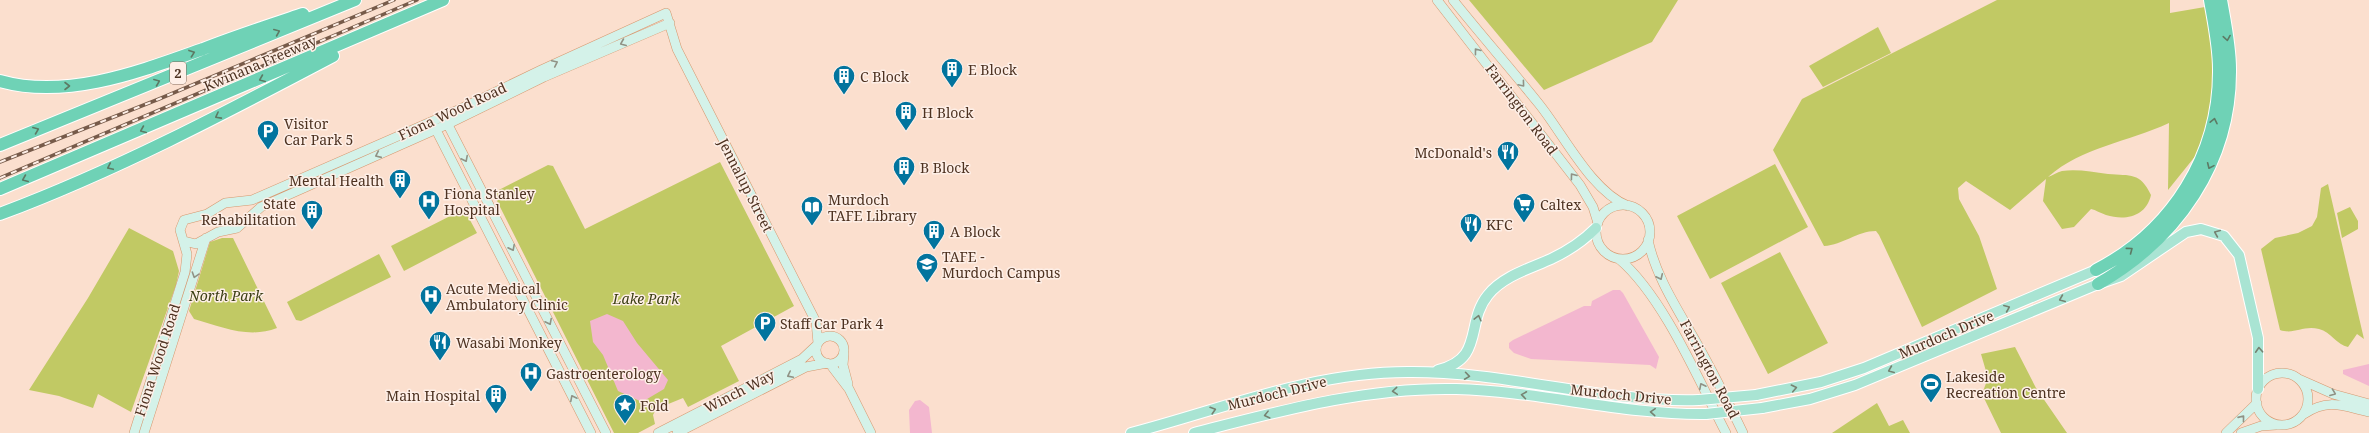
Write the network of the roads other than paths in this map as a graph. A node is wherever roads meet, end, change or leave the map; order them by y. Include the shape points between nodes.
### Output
1 (346, 0) edge
2 (356, 0) edge
3 (443, 0) edge
4 (1437, 0) edge
5 (1453, 0) edge
6 (2210, 0) edge
7 (2221, 0) edge
8 (666, 13) joint
9 (414, 14) junction
10 (654, 19) junction
11 (670, 23) junction
12 (660, 29) junction
13 (677, 49) junction
14 (542, 74) junction
15 (0, 82) edge
16 (446, 120) junction
17 (434, 125) junction
18 (0, 145) edge
19 (0, 189) edge
20 (236, 202) junction
21 (1628, 206) junction
22 (0, 214) edge
23 (245, 219) junction
24 (1597, 225) junction
25 (502, 228) junction
26 (490, 234) junction
27 (206, 238) junction
28 (1648, 240) junction
29 (184, 241) junction
30 (1619, 259) junction
31 (519, 262) junction
32 (507, 268) junction
33 (2096, 270) joint
34 (2098, 284) junction
35 (816, 322) junction
36 (835, 336) junction
37 (817, 344) junction
38 (844, 354) junction
39 (828, 363) junction
40 (1428, 372) junction
41 (2298, 378) junction
42 (849, 389) junction
43 (2258, 389) junction
44 (2257, 403) junction
45 (2369, 404) edge
46 (2369, 412) edge
47 (2303, 415) junction
48 (2279, 425) junction
49 (134, 433) edge
50 (144, 433) edge
51 (591, 433) edge
52 (606, 433) edge
53 (658, 433) edge
54 (677, 433) edge
55 (871, 433) edge
56 (1131, 433) edge
57 (1194, 433) edge
58 (1726, 433) edge
59 (1743, 433) edge
60 (2226, 433) edge
61 (2241, 433) edge

15 -> 1 highway via 28,86 75,86 112,80
18 -> 2 highway, Kwinana Freeway / 2
3 - 9 highway, Kwinana Freeway
24 -> 4 street, Farrington Road via 1593,207 1580,185
5 -> 21 street, Farrington Road via 1539,105 1591,175 1615,201
33 -> 6 highway via 2130,250 2157,227 2179,200 2201,161 2212,128 2219,89 2218,49
7 -> 34 highway via 2229,48 2230,79 2225,121 2213,160 2193,198 2168,230 2137,258
8 - 10 street, Fiona Wood Road
8 - 11 street, Jennalup Street
9 -> 19 highway, Kwinana Freeway
9 -> 22 highway via 211,120 97,174
10 - 12 street, Jennalup Street
14 -> 10 street, Fiona Wood Road
11 - 12 street, Fiona Wood Road
11 - 13 street, Jennalup Street
12 - 13 street, Jennalup Street
12 -> 14 street, Fiona Wood Road
13 - 35 street, Jennalup Street
14 - 16 street, Fiona Wood Road
16 - 17 street, Fiona Wood Road
16 -> 25 street
17 - 20 street, Fiona Wood Road via 252,200
17 -> 23 street, Fiona Wood Road via 260,206
17 - 26 street
20 - 23 street via 244,209
20 - 29 street, Fiona Wood Road via 225,203 207,214 184,220 180,230
21 - 24 street via 1613,207 1601,216
21 - 28 street via 1637,210 1646,220
23 - 27 street, Fiona Wood Road via 238,228 218,232
24 - 30 street via 1600,246 1608,255
40 -> 24 main road via 1450,367 1467,353 1481,306 1497,286 1565,252 1583,240
25 - 26 street
25 -> 31 street
26 - 32 street
27 - 29 street, Fiona Wood Road via 196,244
27 -> 50 street, Fiona Wood Road
28 - 30 street via 1637,255
28 -> 59 street, Farrington Road via 1653,261 1665,287
29 - 49 street, Fiona Wood Road via 187,254 184,277
58 -> 30 street, Farrington Road via 1683,348 1650,294
31 - 32 street
31 -> 52 street
51 -> 32 street
40 -> 33 main road, Murdoch Drive, bridge via 1636,398 1699,400 1756,395 1821,382 1864,368
43 -> 34 main road, Murdoch Drive via 2258,338 2239,255 2224,236 2201,229 2186,232 2121,276
34 -> 57 main road, Murdoch Drive, bridge via 1855,384 1810,399 1762,408 1706,414 1628,410 1487,391 1408,390 1311,404
35 - 36 street, Jennalup Street
35 - 37 street, Jennalup Street
36 - 37 street via 827,336
36 - 38 street, Jennalup Street via 843,345
37 - 39 street, Jennalup Street via 818,357
37 - 53 street, Winch Way via 802,359
38 - 39 street via 839,361
38 - 42 street, Jennalup Street via 843,365
39 - 42 street, Jennalup Street
39 -> 54 street, Winch Way via 806,367
56 -> 40 main road, Murdoch Drive via 1298,385 1371,374
41 - 43 street via 2279,373 2266,379
41 -> 45 street via 2333,394
41 - 47 street via 2308,396
42 - 55 street, Jennalup Street
43 - 44 street
44 - 48 street via 2262,415
60 -> 44 street
46 - 47 street via 2334,404 2320,406
47 - 48 street via 2292,423
48 - 61 street via 2261,426

